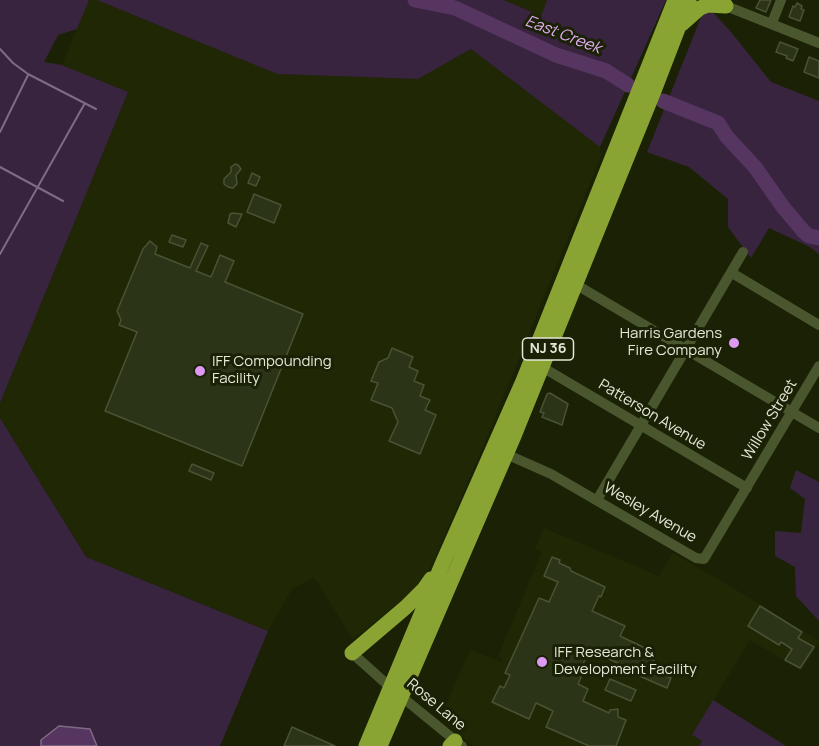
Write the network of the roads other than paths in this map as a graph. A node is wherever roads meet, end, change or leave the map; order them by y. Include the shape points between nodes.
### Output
1 (675, 0) edge
2 (689, 0) edge
3 (781, 0) edge
4 (722, 3) edge
5 (772, 23) junction
6 (676, 32) junction
7 (819, 43) edge
8 (743, 252) dead end
9 (732, 273) junction
10 (575, 284) junction
11 (819, 326) edge
12 (686, 349) junction
13 (819, 366) edge
14 (542, 367) junction
15 (792, 412) junction
16 (640, 426) junction
17 (819, 428) edge
18 (506, 454) junction
19 (747, 488) junction
20 (597, 500) junction
21 (443, 562) junction
22 (352, 653) joint
23 (396, 692) junction
24 (456, 744) edge
25 (366, 746) edge
26 (380, 746) edge

1 - 21 highway, NJ 36 via 523,381
2 - 6 highway, NJ 36
3 - 5 street
4 - 5 street
4 - 6 highway via 694,11
5 - 7 street
6 - 10 highway, NJ 36
8 - 9 street
9 - 11 street
9 - 12 street
10 - 12 street
10 - 14 highway, NJ 36
12 - 15 street
12 - 16 street
13 - 15 street, Willow Street
14 - 16 street, Patterson Avenue
14 - 18 highway, NJ 36
15 - 17 street
15 - 19 street, Willow Street
16 - 19 street, Patterson Avenue
16 - 20 street
18 - 20 street, Wesley Avenue
18 - 23 highway, NJ 36
19 - 20 street, Wesley Avenue via 702,560
21 - 22 highway via 424,589
21 - 23 highway, NJ 36
22 - 23 street, Rose Lane
23 - 24 street, Rose Lane
23 - 25 highway, NJ 36
23 - 26 highway, NJ 36

